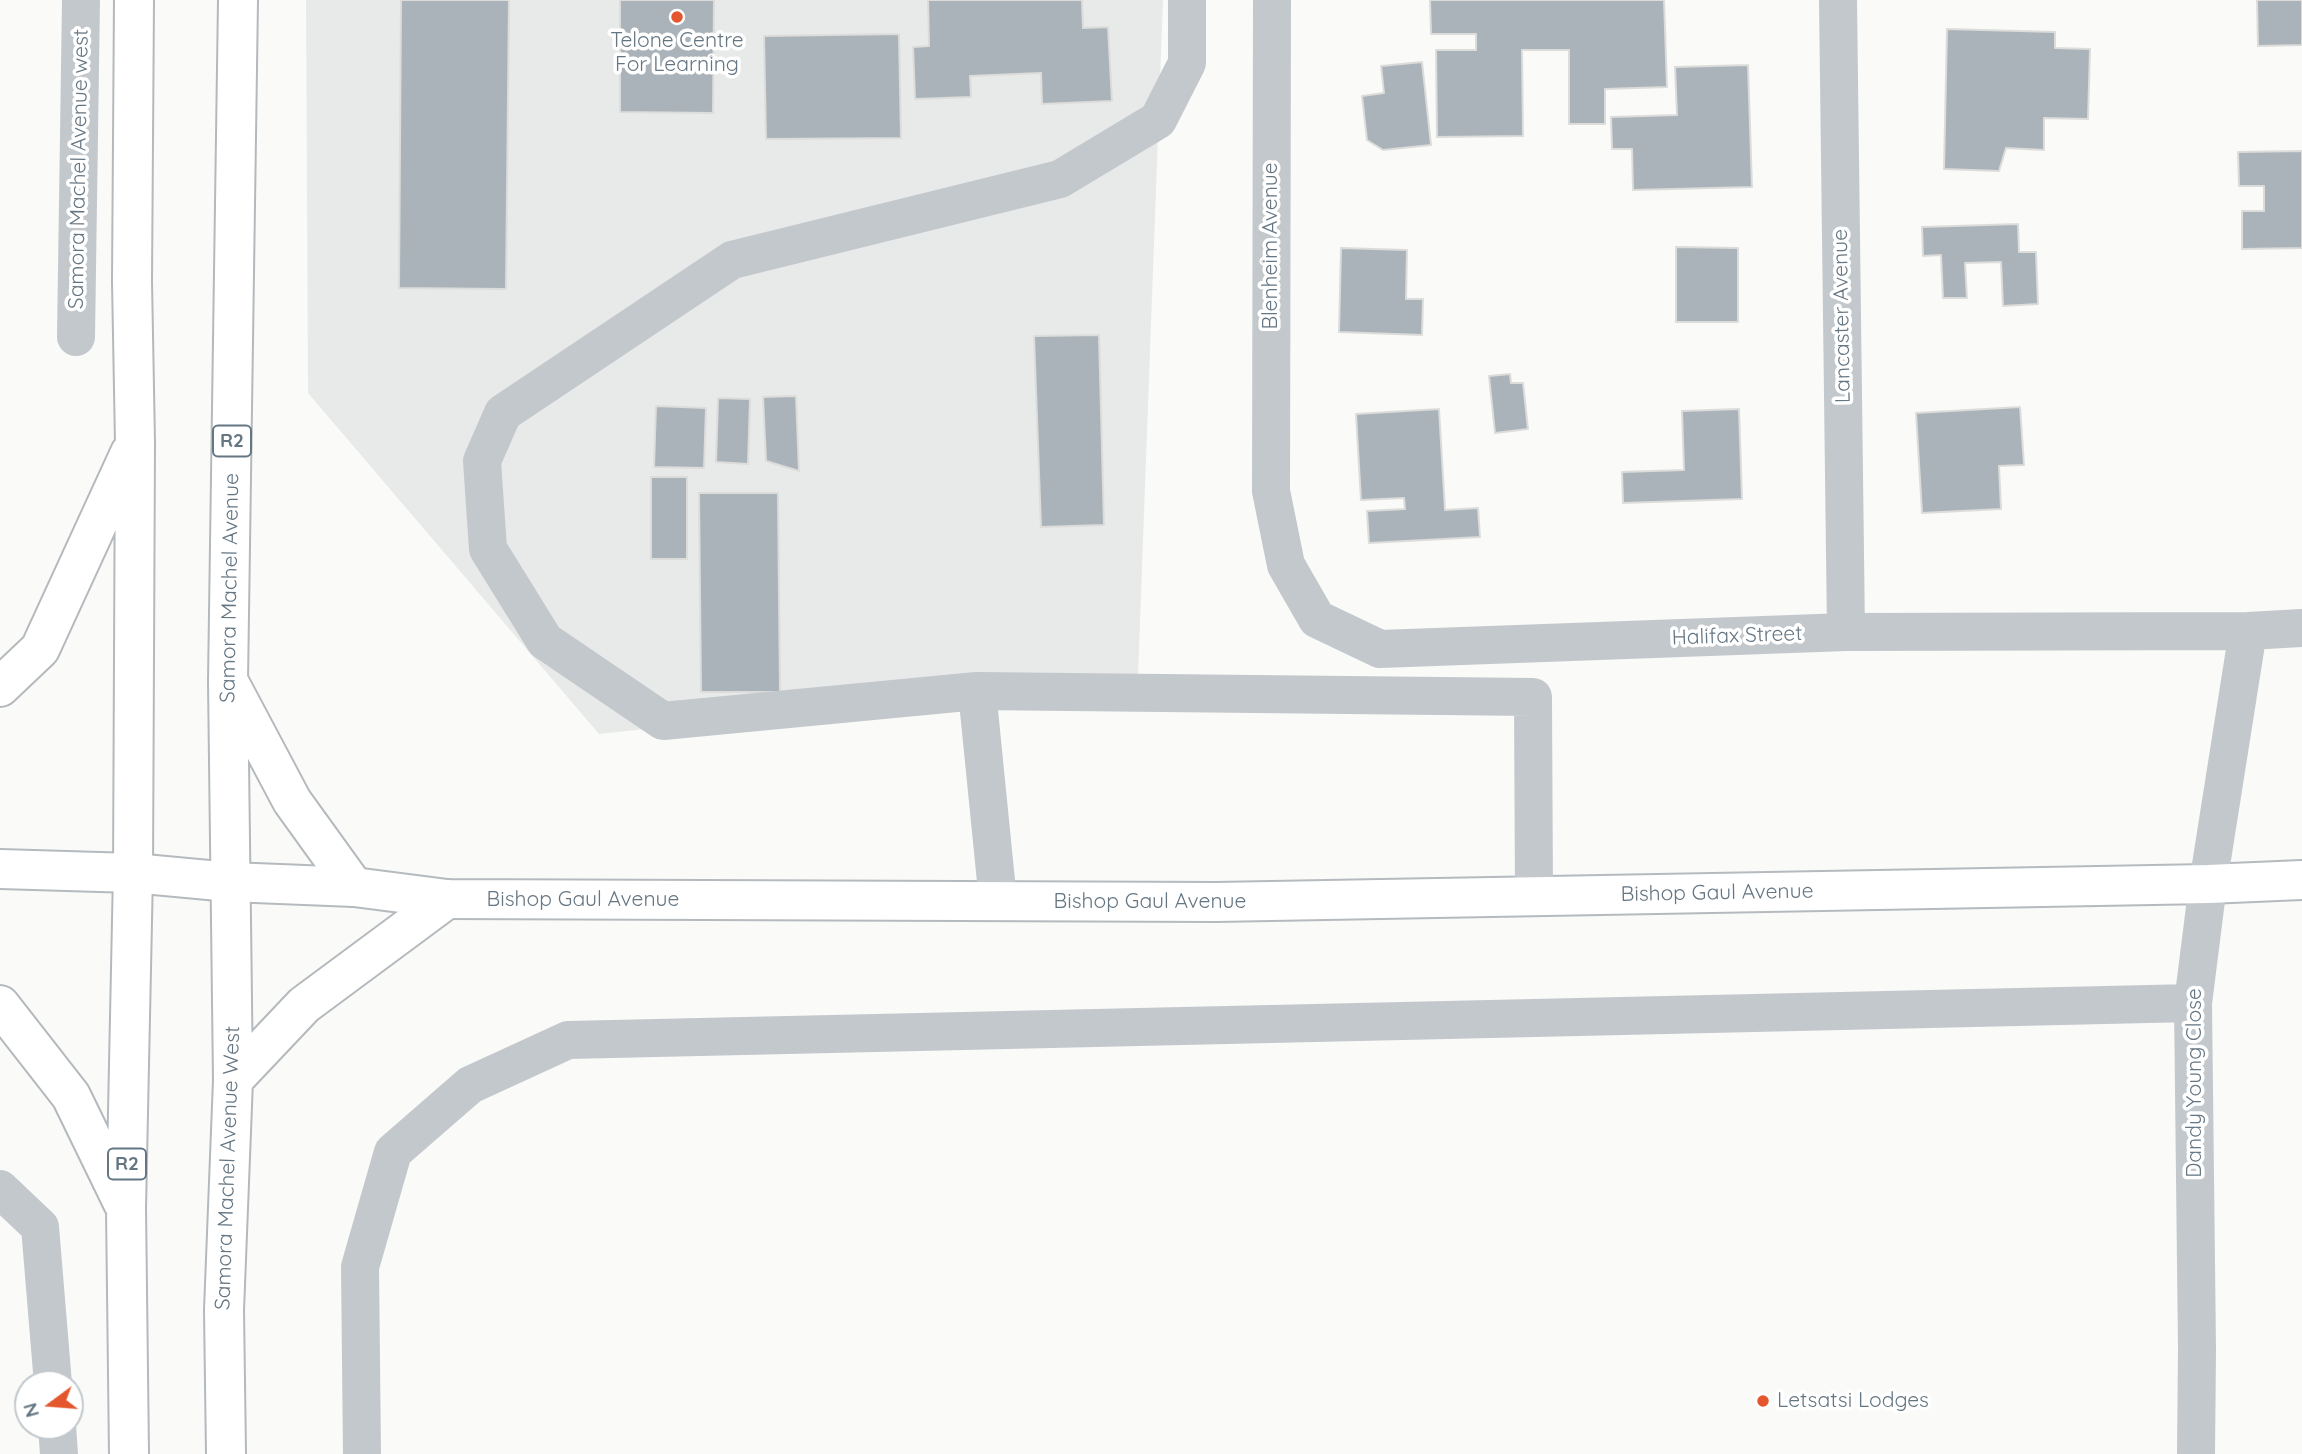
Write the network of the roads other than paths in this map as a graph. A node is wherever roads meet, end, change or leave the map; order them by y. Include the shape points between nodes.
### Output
1 (81, 0) edge
2 (134, 0) edge
3 (238, 0) edge
4 (1186, 0) edge
5 (1272, 0) edge
6 (1838, 0) edge
7 (76, 337) dead end
8 (135, 443) junction
9 (1271, 491) joint
10 (2302, 628) edge
11 (2248, 631) junction
12 (1846, 632) junction
13 (228, 681) junction
14 (0, 687) edge
15 (977, 691) junction
16 (0, 869) edge
17 (133, 873) junction
18 (2302, 880) edge
19 (230, 882) junction
20 (2208, 884) junction
21 (354, 887) junction
22 (1534, 896) junction
23 (447, 899) junction
24 (998, 901) junction
25 (2193, 1003) junction
26 (0, 1005) edge
27 (233, 1080) junction
28 (0, 1189) edge
29 (126, 1208) junction
30 (52, 1370) edge
31 (129, 1454) edge
32 (226, 1454) edge
33 (362, 1454) edge
34 (2196, 1454) edge

1 - 7 street, Samora Machel Avenue west
2 - 8 main road, R2
3 - 13 main road, Samora Machel Avenue / R2
4 - 15 street via 1187,63 1158,120 1060,179 732,260 503,413 482,461 488,549 545,642 663,721
5 - 9 street, Blenheim Avenue
6 - 12 street, Lancaster Avenue
8 - 14 main road via 40,649
8 - 17 main road, R2
9 - 12 street, Halifax Street via 1286,565 1317,619 1380,649
10 - 11 street, Halifax Street
11 - 12 street, Halifax Street
11 - 20 street, Dandy Young Close
13 - 19 main road, Samora Machel Avenue / R2
13 - 21 main road via 292,801
15 - 22 street via 1533,696
15 - 24 street
16 - 17 main road, Bishop Gaul Avenue
17 - 19 main road, Bishop Gaul Avenue
17 - 29 main road, R2
18 - 20 main road, Bishop Gaul Avenue
19 - 21 main road, Bishop Gaul Avenue
19 - 27 main road, Samora Machel Avenue West / R2
20 - 22 main road, Bishop Gaul Avenue
20 - 25 street, Dandy Young Close
21 - 23 main road, Bishop Gaul Avenue
22 - 24 main road, Bishop Gaul Avenue
23 - 24 main road, Bishop Gaul Avenue
23 - 27 main road via 304,1005
25 - 33 street via 568,1040 470,1085 393,1152 360,1267
25 - 34 street, Dandy Young Close
26 - 29 main road via 71,1096
27 - 32 main road, Samora Machel Avenue West / R2 via 224,1310
28 - 30 street via 40,1227
29 - 31 main road, R2

